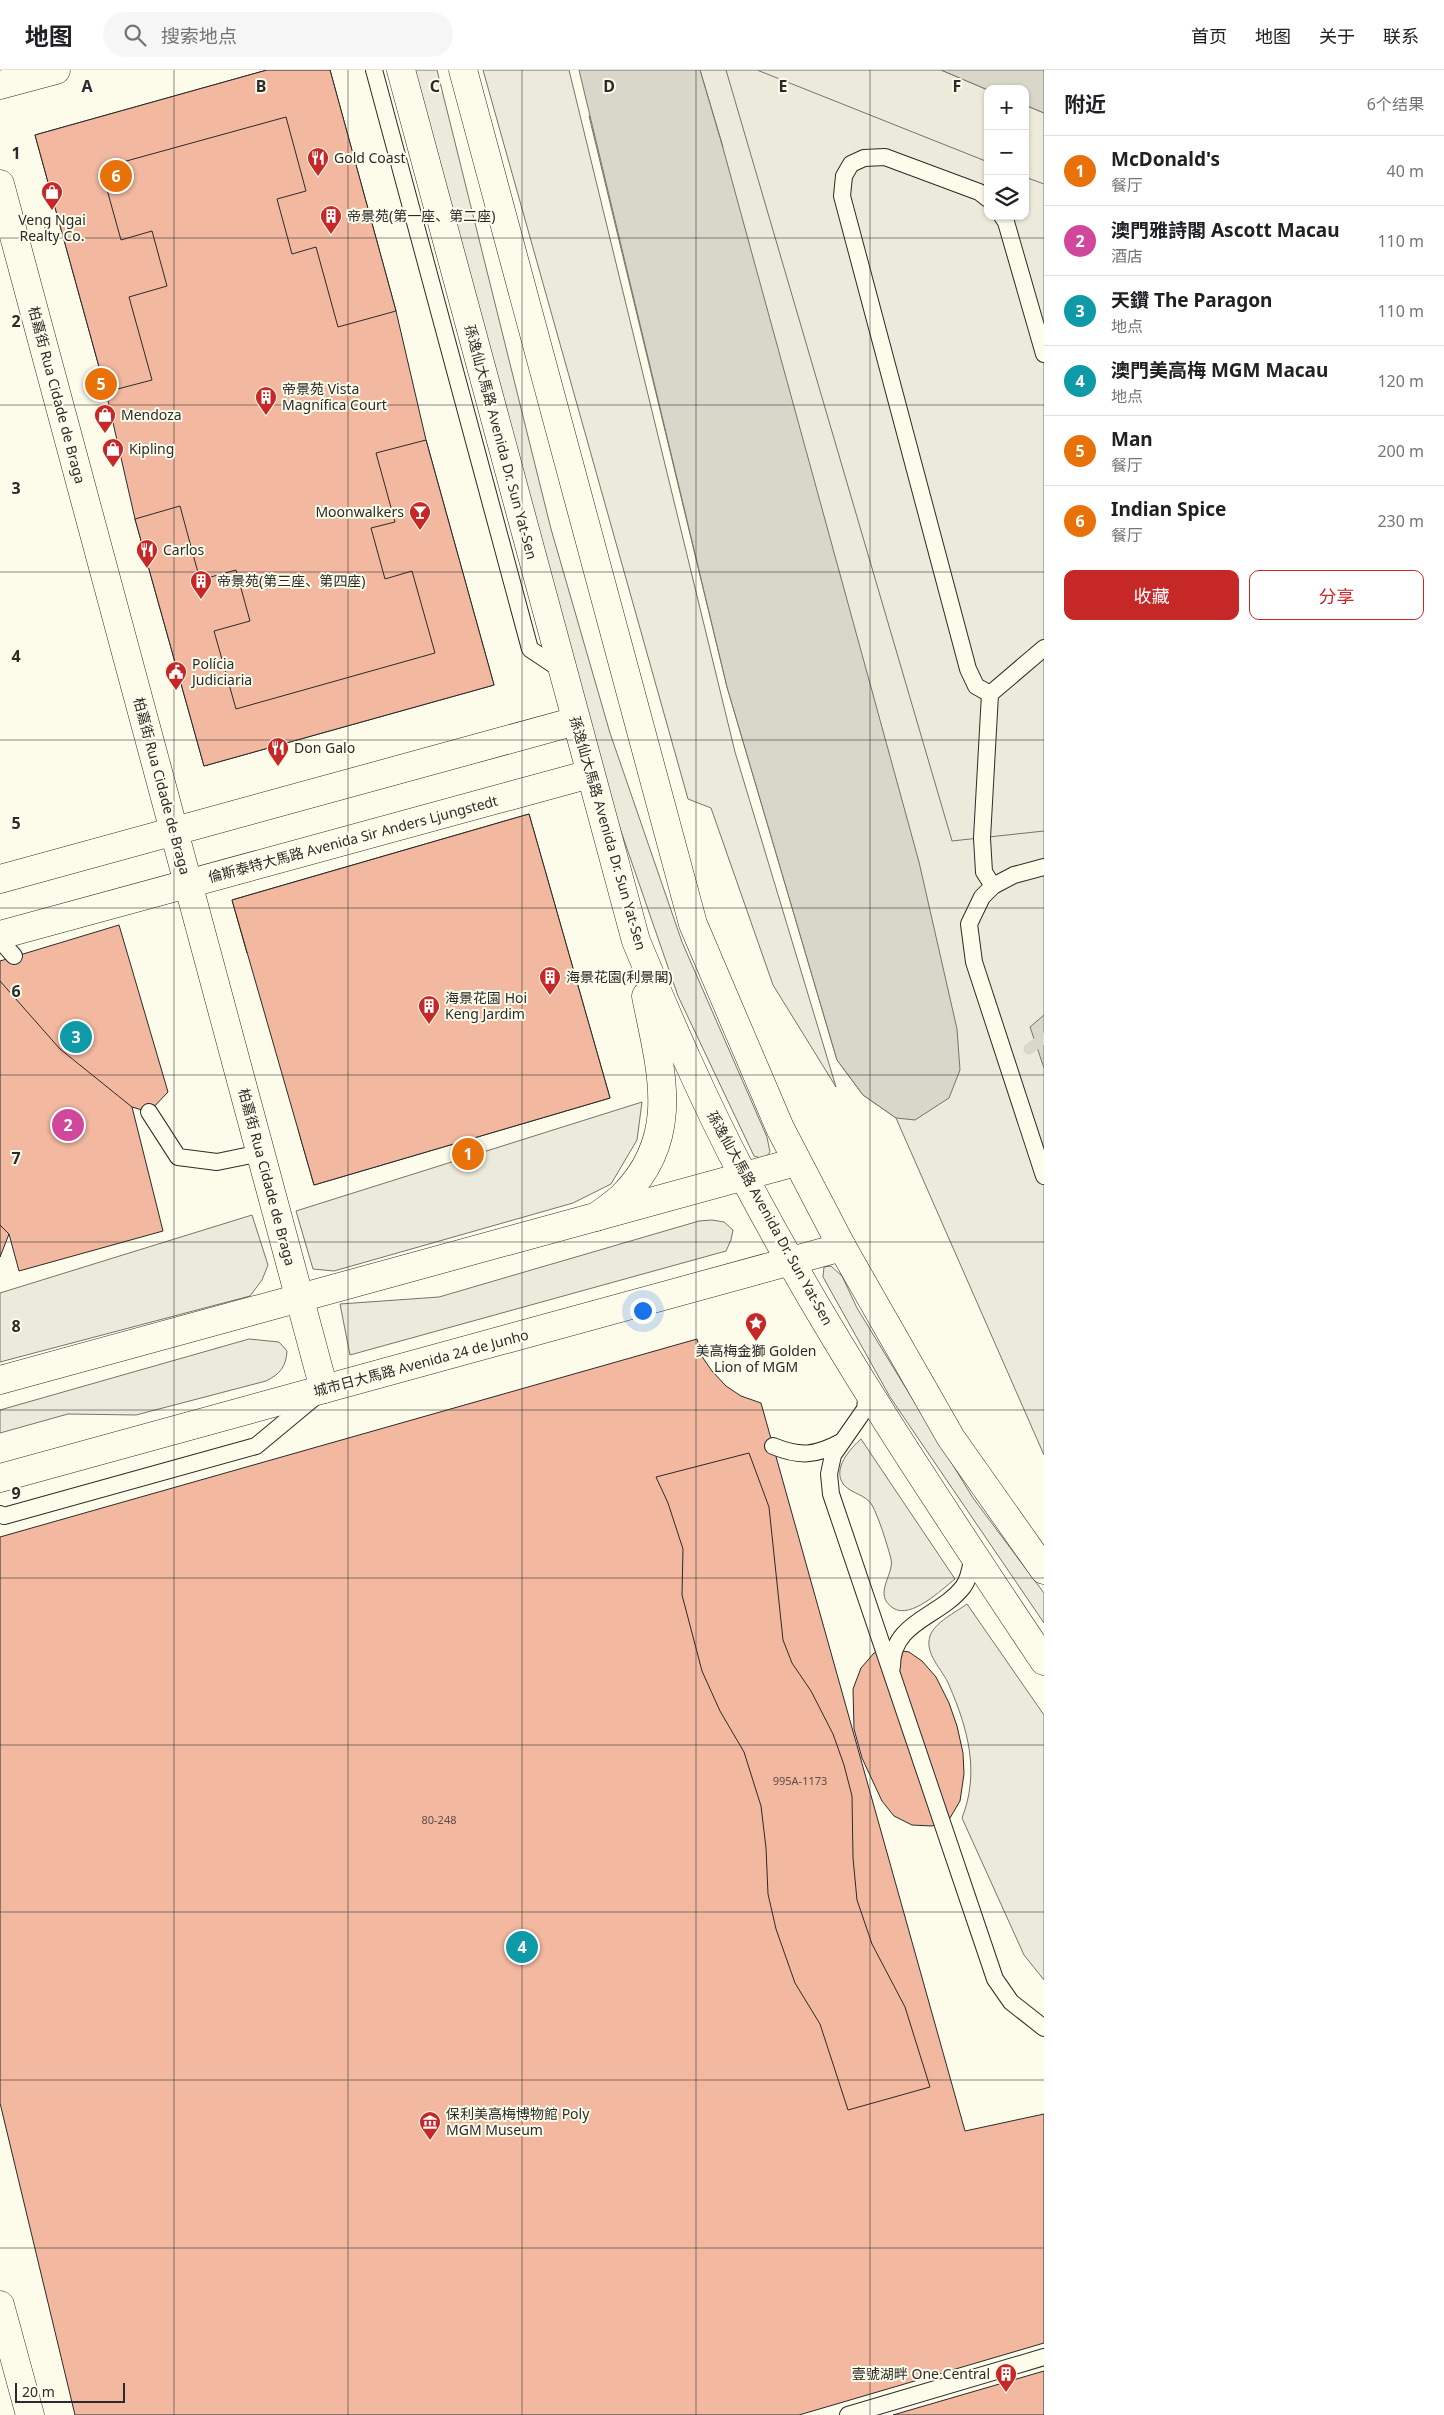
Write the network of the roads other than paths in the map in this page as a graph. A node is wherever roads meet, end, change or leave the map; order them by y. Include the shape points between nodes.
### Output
1 (56, 70) edge
2 (374, 70) edge
3 (401, 70) edge
4 (463, 70) edge
5 (0, 85) edge
6 (0, 184) edge
7 (984, 196) edge
8 (1005, 220) edge
9 (1044, 354) edge
10 (1044, 648) edge
11 (563, 671) junction
12 (990, 694) junction
13 (576, 721) junction
14 (590, 774) junction
15 (174, 831) junction
16 (1044, 867) edge
17 (0, 879) edge
18 (188, 884) junction
19 (993, 886) junction
20 (0, 940) edge
21 (636, 941) junction
22 (7, 946) edge
23 (149, 1112) dead end
24 (260, 1153) junction
25 (796, 1162) junction
26 (1044, 1176) edge
27 (744, 1177) junction
28 (596, 1217) junction
29 (842, 1247) junction
30 (791, 1262) junction
31 (300, 1298) junction
32 (0, 1380) edge
33 (324, 1389) junction
34 (867, 1390) junction
35 (841, 1442) junction
36 (773, 1446) dead end
37 (0, 1478) edge
38 (0, 1514) edge
39 (973, 1554) junction
40 (1044, 1570) edge
41 (1044, 1661) edge
42 (892, 1675) junction
43 (1044, 2028) edge
44 (0, 2308) edge
45 (1044, 2357) edge
46 (30, 2415) edge
47 (848, 2415) edge

1 - 5 main road
2 - 11 lane via 530,648
3 - 11 main road, 孫逸仙大馬路 Avenida Dr. Sun Yat-Sen
4 - 25 main road via 693,924
6 - 15 main road, 柏嘉街 Rua Cidade de Braga
7 - 12 lane via 885,157 864,158 851,164 844,176 842,196 968,669 976,686
8 - 9 lane
10 - 12 lane
11 - 13 main road, 孫逸仙大馬路 Avenida Dr. Sun Yat-Sen
12 - 19 lane via 982,838 984,872
13 - 14 main road, 孫逸仙大馬路 Avenida Dr. Sun Yat-Sen
13 - 15 main road
14 - 18 main road, 倫斯泰特大馬路 Avenida Sir Anders Ljungstedt
14 - 21 main road, 孫逸仙大馬路 Avenida Dr. Sun Yat-Sen
15 - 17 main road
15 - 18 main road, 柏嘉街 Rua Cidade de Braga
16 - 19 lane via 1014,875
18 - 22 main road, 倫斯泰特大馬路 Avenida Sir Anders Ljungstedt
18 - 24 main road, 柏嘉街 Rua Cidade de Braga
19 - 26 lane via 982,897 969,924 974,962
20 - 22 lane
21 - 27 main road, 孫逸仙大馬路 Avenida Dr. Sun Yat-Sen via 681,1050
21 - 28 main road via 663,1086 664,1111 657,1141 645,1167 623,1196
23 - 24 lane via 178,1157 217,1162
24 - 31 main road, 柏嘉街 Rua Cidade de Braga
25 - 27 main road
25 - 29 main road
27 - 28 main road
27 - 30 main road, 孫逸仙大馬路 Avenida Dr. Sun Yat-Sen
28 - 31 main road
29 - 30 main road, 城市日大馬路 Avenida 24 de Junho
29 - 40 main road via 950,1438
30 - 33 main road, 城市日大馬路 Avenida 24 de Junho
30 - 34 main road, 孫逸仙大馬路 Avenida Dr. Sun Yat-Sen
31 - 32 main road
31 - 33 main road, 柏嘉街 Rua Cidade de Braga
33 - 37 main road, 城市日大馬路 Avenida 24 de Junho
33 - 38 lane via 256,1446 4,1516
34 - 35 lane via 865,1409
34 - 39 main road, 孫逸仙大馬路 Avenida Dr. Sun Yat-Sen
35 - 36 lane via 822,1453 789,1452
35 - 42 lane via 833,1455 829,1474 831,1494
39 - 41 main road, 孫逸仙大馬路 Avenida Dr. Sun Yat-Sen
39 - 42 lane via 964,1586 903,1634 892,1655
42 - 43 lane via 995,1979 1011,2002
44 - 46 main road
45 - 47 lane

